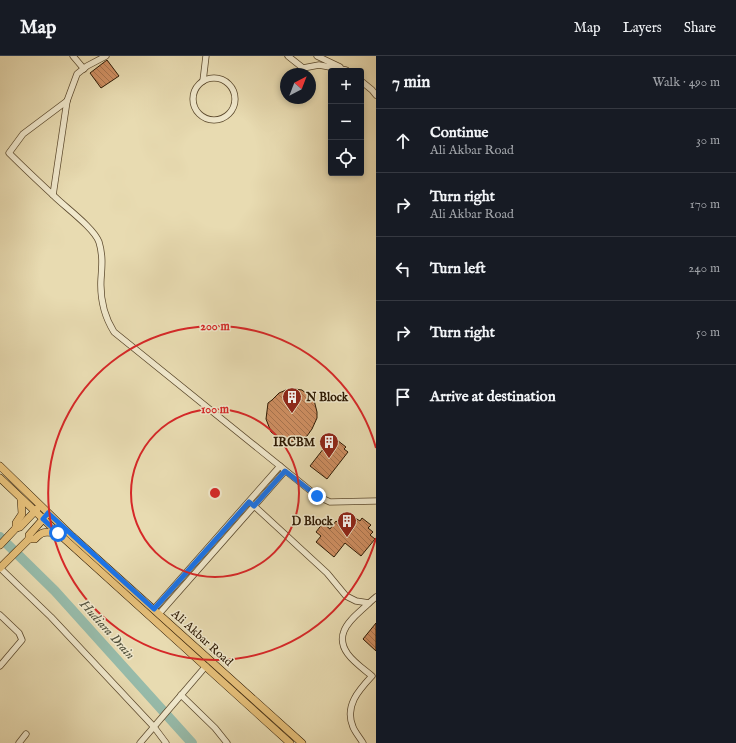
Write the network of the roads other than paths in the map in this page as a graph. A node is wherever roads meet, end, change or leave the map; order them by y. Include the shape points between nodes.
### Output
1 (73, 56) edge
2 (106, 56) edge
3 (206, 56) edge
4 (288, 56) edge
5 (317, 56) edge
6 (333, 68) edge
7 (341, 68) edge
8 (84, 69) junction
9 (203, 81) junction
10 (364, 83) edge
11 (376, 95) edge
12 (67, 101) junction
13 (53, 196) junction
14 (0, 466) edge
15 (280, 466) junction
16 (285, 471) junction
17 (0, 478) edge
18 (21, 499) junction
19 (376, 501) edge
20 (251, 504) junction
21 (40, 506) junction
22 (35, 512) junction
23 (48, 513) junction
24 (43, 519) junction
25 (16, 528) junction
26 (58, 533) junction
27 (29, 540) junction
28 (0, 545) edge
29 (2, 567) edge
30 (376, 597) edge
31 (369, 603) junction
32 (157, 612) junction
33 (0, 615) edge
34 (1, 663) edge
35 (206, 666) junction
36 (374, 678) edge
37 (179, 697) junction
38 (154, 727) junction
39 (26, 734) dead end
40 (19, 743) edge
41 (140, 743) edge
42 (166, 743) edge
43 (227, 743) edge
44 (290, 743) edge
45 (302, 743) edge
46 (363, 743) edge

1 - 8 street
2 - 8 street
3 - 9 street
4 - 6 street via 303,68 319,65
5 - 7 street
8 - 12 street via 77,74
9 - 9 street via 210,78 226,82 234,95 231,110 219,120 203,118 193,105 193,93
10 - 11 street
12 - 13 street
12 - 13 street via 23,134 9,153
13 - 15 street via 91,230 98,240 102,252 103,306 114,332
14 - 21 main road, Ali Akbar Road
15 - 16 street
15 - 20 street
16 - 19 street via 317,496 330,502
16 - 20 street
17 - 18 main road, Ali Akbar Road
18 - 22 main road, Ali Akbar Road
18 - 25 main road via 22,514
20 - 31 street via 327,573 346,596
20 - 32 street
21 - 22 main road
21 - 23 main road, Ali Akbar Road
22 - 24 main road, Ali Akbar Road
22 - 25 main road
23 - 24 main road
23 - 32 main road, Ali Akbar Road
24 - 26 main road, Ali Akbar Road
24 - 27 main road via 28,535
25 - 28 main road
26 - 27 main road via 42,533
26 - 35 main road, Ali Akbar Road
27 - 29 main road
29 - 38 street
30 - 31 street
31 - 36 street via 344,630 342,640 345,651 353,661
32 - 45 main road, Ali Akbar Road
33 - 34 street via 19,633 22,640
35 - 37 street
35 - 44 main road, Ali Akbar Road
36 - 46 street via 358,691 350,717
37 - 38 street
37 - 43 street via 212,725
38 - 41 street
38 - 42 street
39 - 40 street

